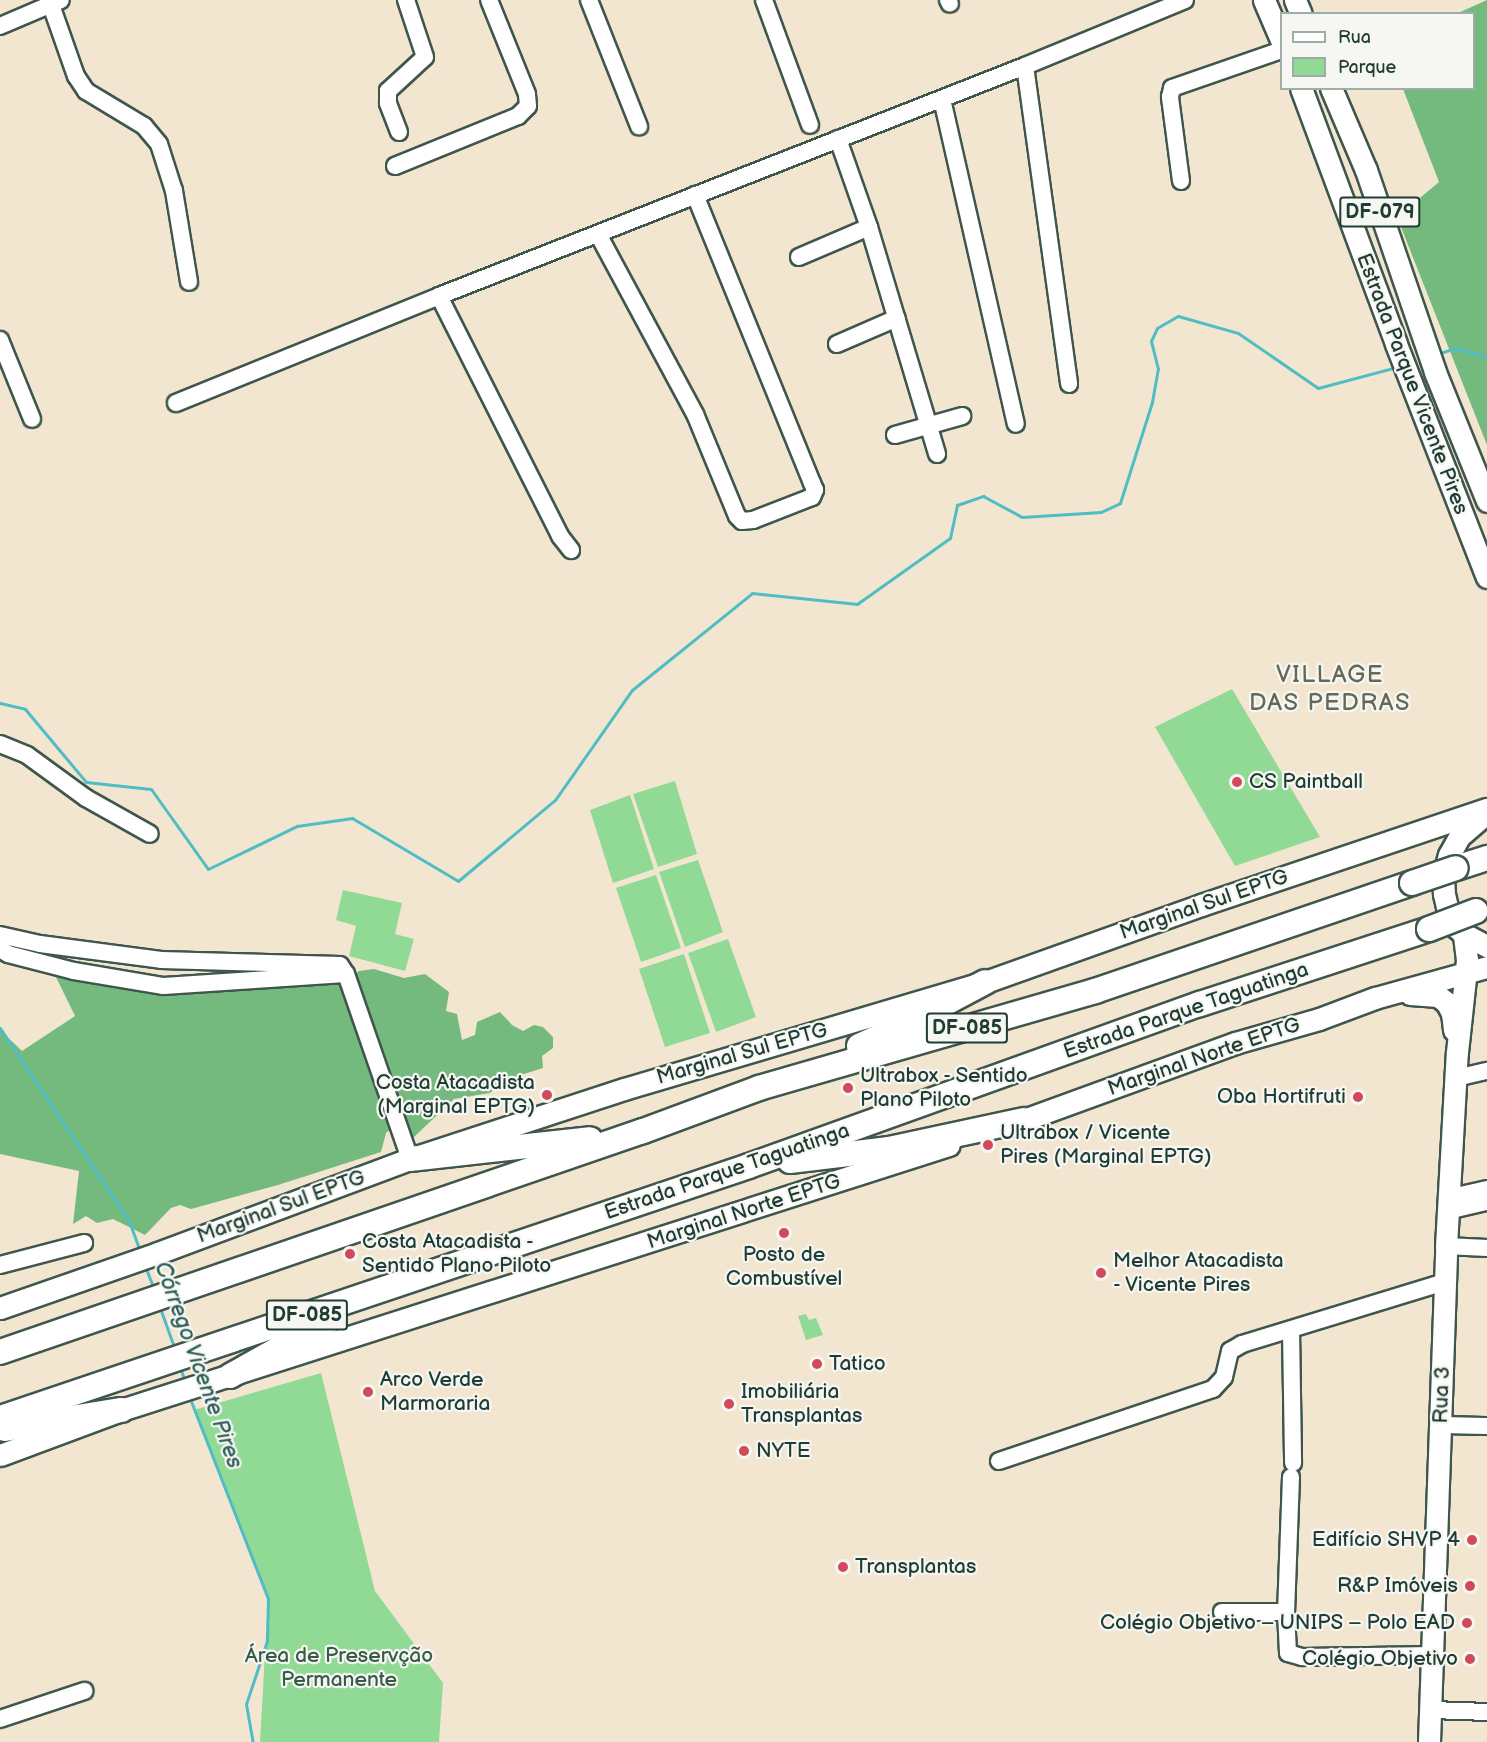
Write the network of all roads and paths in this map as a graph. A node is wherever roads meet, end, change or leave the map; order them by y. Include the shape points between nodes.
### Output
1 (406, 0) edge
2 (489, 0) edge
3 (589, 0) edge
4 (764, 0) edge
5 (1185, 0) edge
6 (1264, 0) edge
7 (56, 2) edge
8 (0, 26) edge
9 (1280, 40) edge
10 (1280, 50) edge
11 (1025, 66) junction
12 (1302, 90) edge
13 (1332, 90) edge
14 (942, 99) junction
15 (810, 125) dead end
16 (639, 126) dead end
17 (399, 132) dead end
18 (1352, 138) junction
19 (838, 139) junction
20 (1322, 144) junction
21 (395, 166) dead end
22 (1181, 181) dead end
23 (695, 195) junction
24 (869, 227) junction
25 (598, 234) junction
26 (799, 257) dead end
27 (189, 282) dead end
28 (439, 296) junction
29 (897, 318) junction
30 (0, 340) edge
31 (837, 344) dead end
32 (1069, 384) dead end
33 (176, 403) dead end
34 (962, 416) dead end
35 (32, 419) dead end
36 (1017, 424) dead end
37 (928, 425) junction
38 (895, 435) dead end
39 (937, 454) dead end
40 (1487, 501) edge
41 (571, 550) dead end
42 (1487, 577) edge
43 (0, 744) edge
44 (1487, 811) edge
45 (150, 834) dead end
46 (1487, 858) edge
47 (1482, 909) edge
48 (1464, 934) junction
49 (0, 935) edge
50 (1487, 946) edge
51 (0, 949) edge
52 (1487, 968) edge
53 (1465, 973) junction
54 (1487, 973) edge
55 (346, 974) junction
56 (985, 982) junction
57 (1375, 998) junction
58 (1457, 1048) junction
59 (1487, 1071) edge
60 (1456, 1078) junction
61 (759, 1088) junction
62 (1024, 1120) junction
63 (643, 1131) junction
64 (410, 1159) junction
65 (749, 1166) junction
66 (1487, 1189) edge
67 (1487, 1202) edge
68 (1448, 1205) junction
69 (84, 1243) dead end
70 (1446, 1246) junction
71 (1487, 1248) edge
72 (0, 1265) edge
73 (422, 1275) junction
74 (1445, 1282) junction
75 (0, 1308) edge
76 (1291, 1330) junction
77 (0, 1352) edge
78 (230, 1376) junction
79 (121, 1410) junction
80 (0, 1418) edge
81 (1441, 1425) junction
82 (1487, 1426) edge
83 (0, 1429) edge
84 (0, 1455) edge
85 (999, 1461) dead end
86 (1222, 1612) dead end
87 (1286, 1612) junction
88 (1433, 1655) junction
89 (84, 1691) dead end
90 (1431, 1710) junction
91 (1487, 1712) edge
92 (0, 1719) edge
93 (1429, 1742) edge

1 - 17 street via 426,57 388,91 388,103
2 - 21 street via 527,94 528,106 518,116
3 - 16 street
4 - 15 street
5 - 11 street
6 - 9 main road
7 - 8 street
7 - 27 street via 76,76 86,91 144,126 159,144 174,191
10 - 22 street via 1172,87
11 - 14 street
11 - 32 street
12 - 20 main road, Estrada Parque Vicente Pires / DF-079
13 - 18 main road, Estrada Parque Vicente Pires / DF-079
14 - 19 street
14 - 36 street
18 - 20 main road via 1331,151
18 - 40 main road, Estrada Parque Vicente Pires / DF-079 via 1435,372
19 - 23 street
19 - 24 street
20 - 42 main road, Estrada Parque Vicente Pires / DF-079
23 - 25 street
23 - 25 street via 815,490 812,498 753,519 742,521 737,516 695,414
24 - 26 street
24 - 29 street
25 - 28 street
28 - 33 street
28 - 41 street via 560,536
29 - 31 street
29 - 37 street
30 - 35 street
34 - 37 street
37 - 38 street
37 - 39 street
43 - 45 street via 27,755 86,798
44 - 48 main road via 1459,837 1443,876 1449,915
44 - 56 main road, Marginal Sul EPTG via 1201,905
46 - 61 highway, DF-085, bridge via 1095,991
47 - 65 highway, Estrada Parque Taguatinga / DF-085, bridge via 1200,1004
48 - 50 main road
48 - 53 main road
49 - 55 street via 161,960 331,963 340,965
51 - 55 street via 74,971 164,986
52 - 53 main road, Marginal Norte EPTG
53 - 57 main road, Marginal Norte EPTG
53 - 58 main road
54 - 58 main road via 1478,980 1467,1001
55 - 64 street
56 - 61 highway via 893,1031
56 - 64 main road, Marginal Sul EPTG via 624,1089
57 - 58 main road via 1438,996 1452,1013
57 - 62 main road, Marginal Norte EPTG via 1235,1043
58 - 60 main road, Rua 3
59 - 60 street
60 - 68 main road, Rua 3
61 - 63 highway, DF-085
62 - 65 highway via 890,1149
62 - 78 main road, Marginal Norte EPTG
63 - 64 highway
63 - 77 highway, DF-085
64 - 75 main road, Marginal Sul EPTG
65 - 73 highway, Estrada Parque Taguatinga / DF-085
66 - 68 street via 1453,1197
67 - 68 street via 1456,1209
68 - 70 main road, Rua 3
69 - 72 street
70 - 71 street
70 - 74 main road, Rua 3
73 - 78 highway via 322,1324
73 - 80 highway, Estrada Parque Taguatinga / DF-085
74 - 76 street
74 - 81 main road, Rua 3
76 - 85 street via 1230,1351 1222,1382 1213,1389
76 - 87 street via 1292,1470
78 - 79 main road, Marginal Norte EPTG
79 - 83 highway
79 - 84 main road, Marginal Norte EPTG
81 - 82 street
81 - 88 main road, Rua 3
86 - 87 street
87 - 88 street via 1286,1648 1293,1655
88 - 90 main road, Rua 3
89 - 92 street
90 - 91 street
90 - 93 main road, Rua 3

